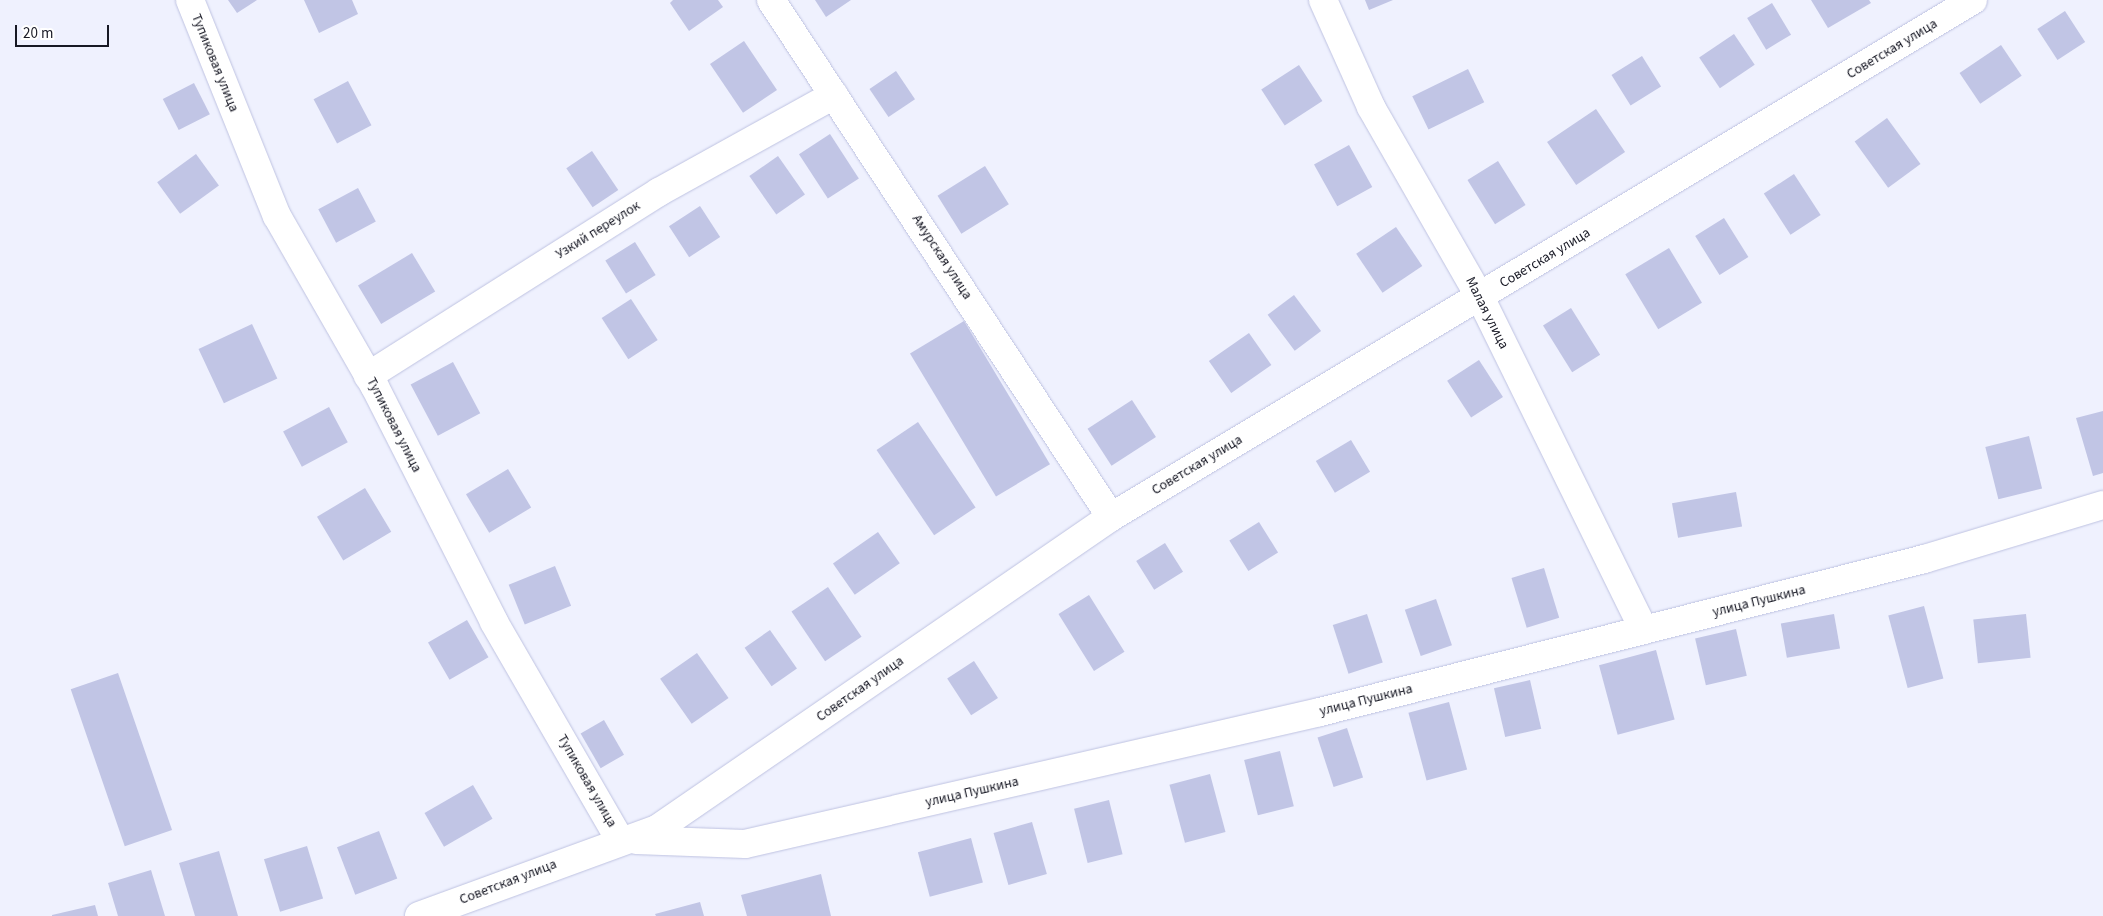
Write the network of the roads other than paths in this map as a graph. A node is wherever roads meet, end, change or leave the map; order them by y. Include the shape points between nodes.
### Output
1 (190, 0) edge
2 (771, 0) edge
3 (1323, 0) edge
4 (1973, 0) edge
5 (834, 95) junction
6 (1480, 297) junction
7 (368, 376) junction
8 (2103, 505) edge
9 (1111, 517) junction
10 (1644, 630) junction
11 (620, 840) junction
12 (419, 916) edge

1 - 7 street, Тупиковая улица via 277,216
2 - 5 street, Амурская улица
3 - 6 street, Малая улица via 1371,107
4 - 6 street, Советская улица
5 - 7 street, Узкий переулок via 659,192
5 - 9 street, Амурская улица
6 - 9 street, Советская улица
6 - 10 street, Малая улица
7 - 11 street, Тупиковая улица via 494,622
8 - 10 street, улица Пушкина via 1924,560
9 - 11 street, Советская улица via 658,829
10 - 11 street, улица Пушкина via 1320,712 744,844
11 - 12 street, Советская улица

